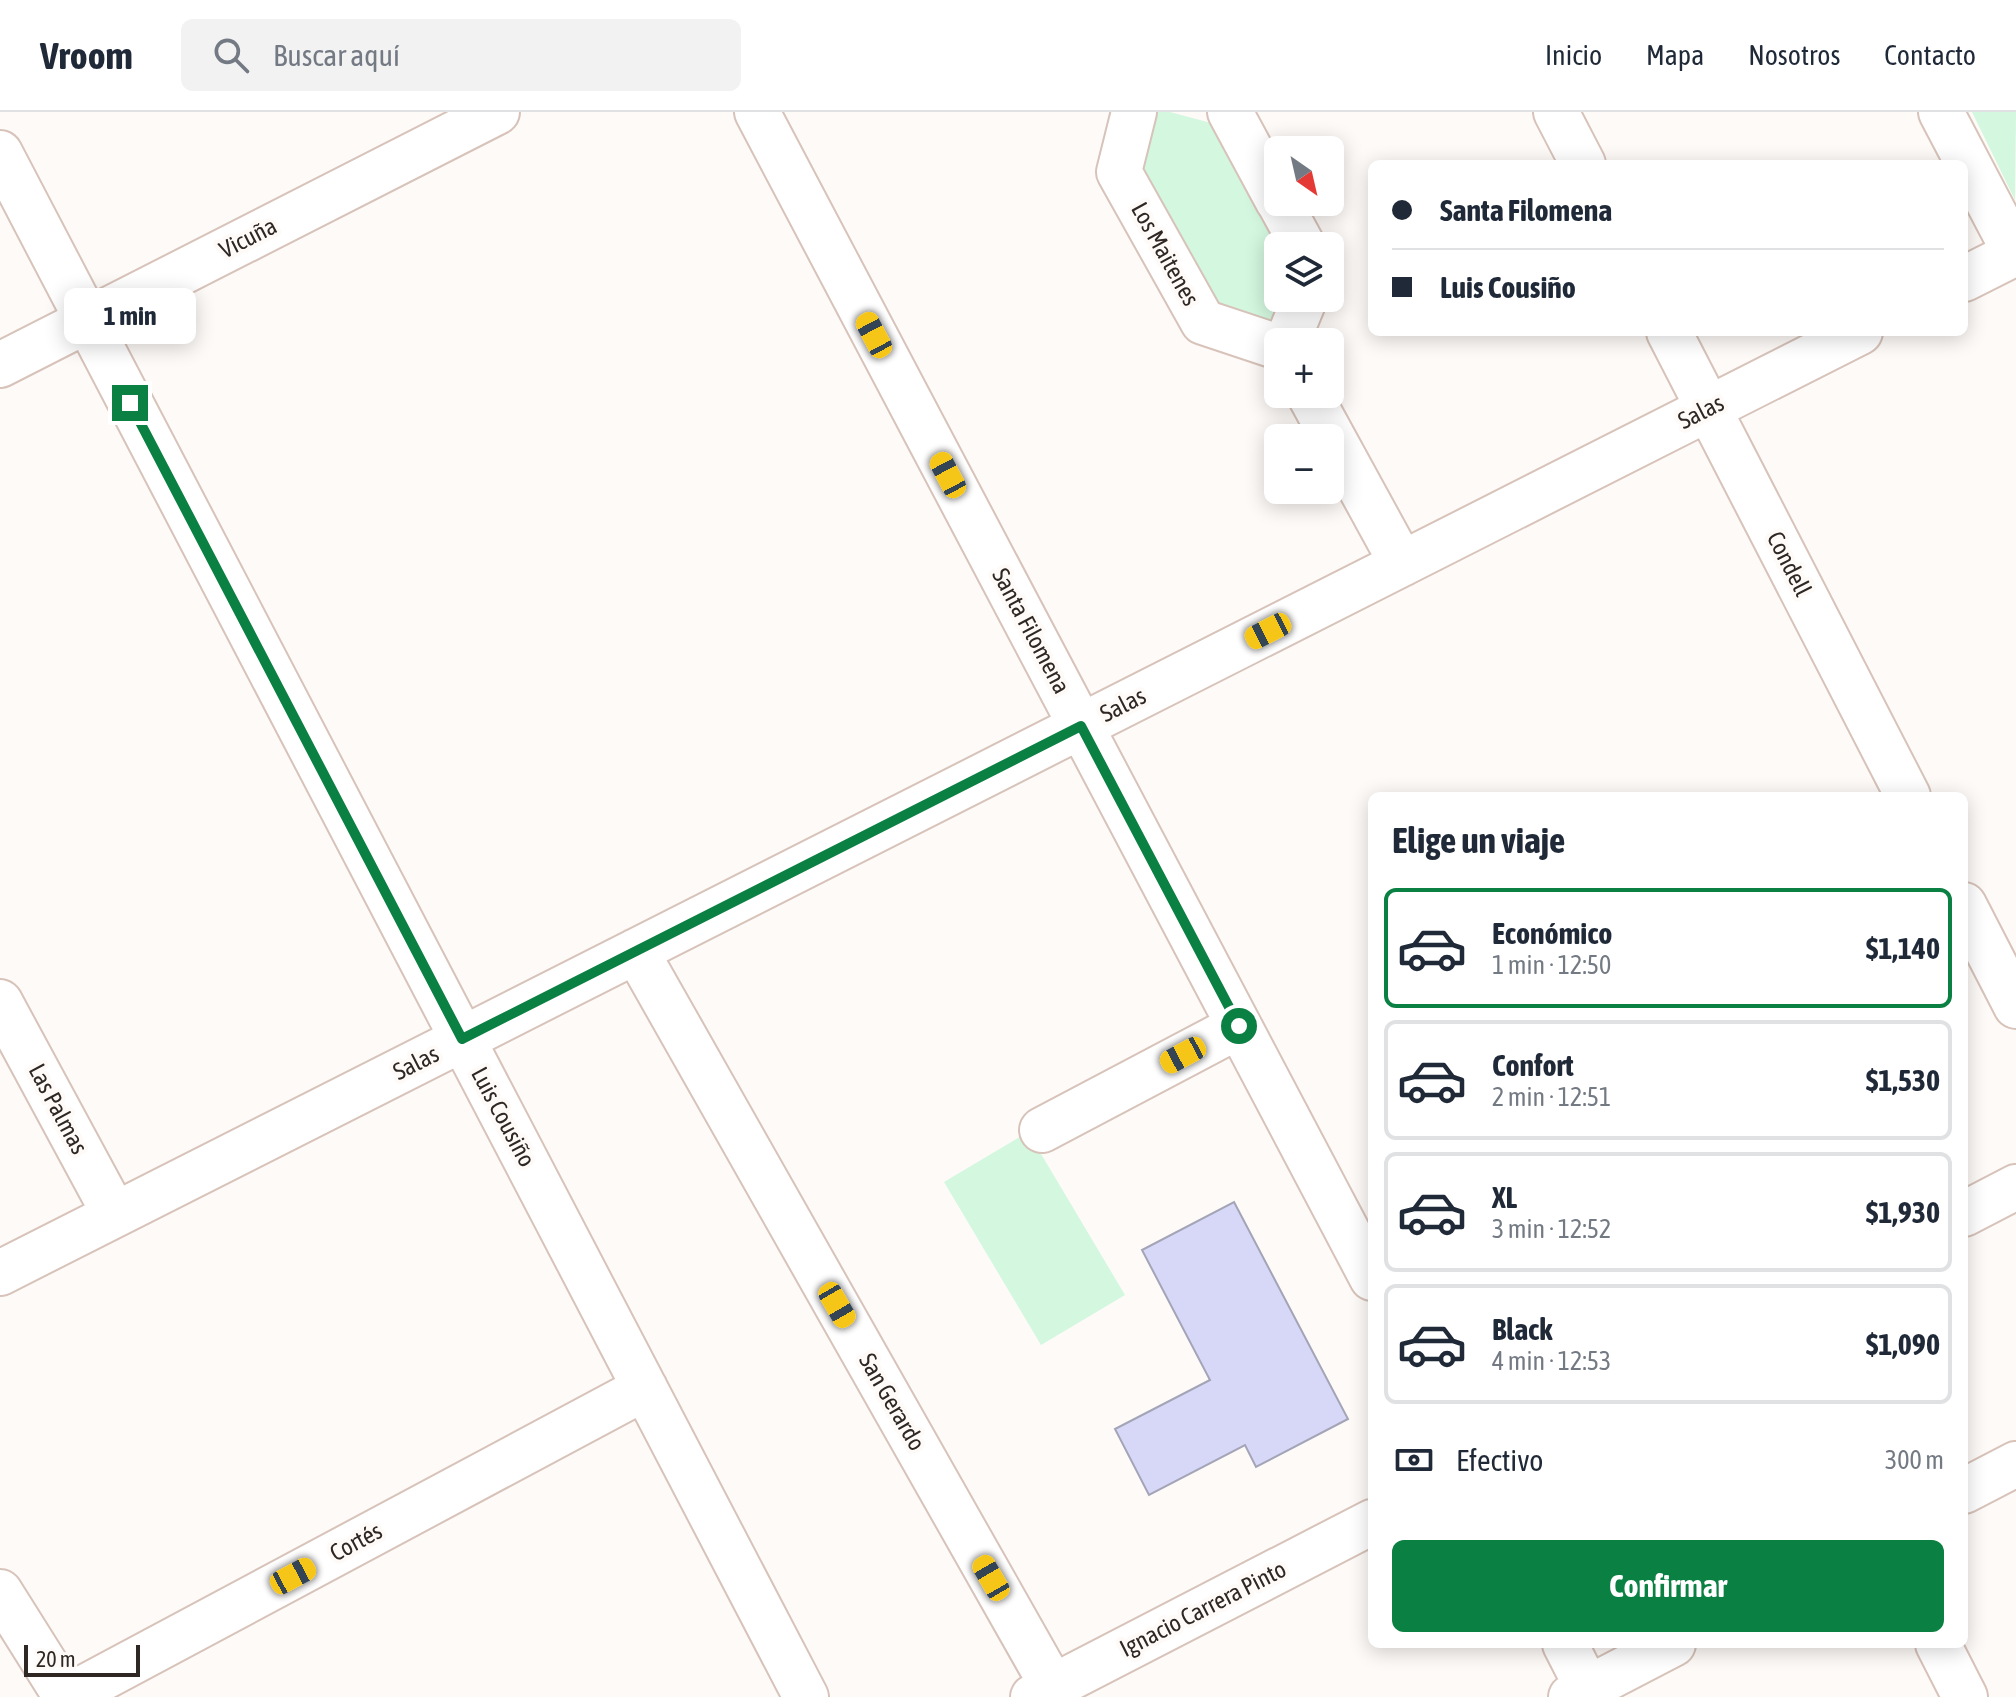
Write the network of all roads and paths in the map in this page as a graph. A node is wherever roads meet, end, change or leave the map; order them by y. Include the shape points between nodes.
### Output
1 (497, 112) edge
2 (757, 112) edge
3 (1134, 112) edge
4 (1230, 112) edge
5 (1556, 112) edge
6 (1941, 112) edge
7 (0, 153) edge
8 (1581, 160) edge
9 (1967, 160) edge
10 (1968, 163) edge
11 (1264, 175) edge
12 (2016, 253) edge
13 (1968, 277) edge
14 (87, 320) junction
15 (1671, 336) edge
16 (1852, 336) edge
17 (1264, 342) edge
18 (0, 365) edge
19 (1317, 408) edge
20 (1709, 408) junction
21 (1402, 564) junction
22 (1081, 726) junction
23 (1906, 792) edge
24 (1968, 913) edge
25 (636, 951) junction
26 (0, 1002) edge
27 (2016, 1006) edge
28 (1239, 1026) junction
29 (462, 1039) junction
30 (1042, 1130) dead end
31 (2016, 1187) edge
32 (1968, 1212) edge
33 (115, 1215) junction
34 (1368, 1270) edge
35 (0, 1273) edge
36 (645, 1388) junction
37 (2016, 1464) edge
38 (1968, 1489) edge
39 (1368, 1524) edge
40 (0, 1592) edge
41 (1567, 1648) edge
42 (1666, 1648) edge
43 (1940, 1648) edge
44 (1043, 1692) edge
45 (1584, 1694) edge
46 (67, 1697) edge
47 (806, 1697) edge
48 (1965, 1697) edge

1 - 14 street, Vicuña
2 - 22 street, Santa Filomena
3 - 17 street, Los Maitenes via 1119,172 1203,322
4 - 11 street
5 - 8 street
6 - 9 street
7 - 14 street, Luis Cousiño
10 - 12 street
12 - 13 street
14 - 18 street, Vicuña
14 - 29 street, Luis Cousiño
15 - 20 street, Condell
16 - 20 street, Salas
19 - 21 street
20 - 21 street, Salas
20 - 23 street, Condell
21 - 22 street, Salas
22 - 25 street, Salas
22 - 28 street, Santa Filomena
24 - 27 street
25 - 29 street, Salas
25 - 44 street, San Gerardo
26 - 33 street, Las Palmas
28 - 30 street
28 - 34 street, Santa Filomena
29 - 33 street, Salas
29 - 36 street, Luis Cousiño
31 - 32 street
33 - 35 street, Salas
36 - 46 street, Cortés
36 - 47 street, Luis Cousiño
37 - 38 street
39 - 44 street, Ignacio Carrera Pinto
40 - 46 street
41 - 45 street
42 - 45 street
43 - 48 street

